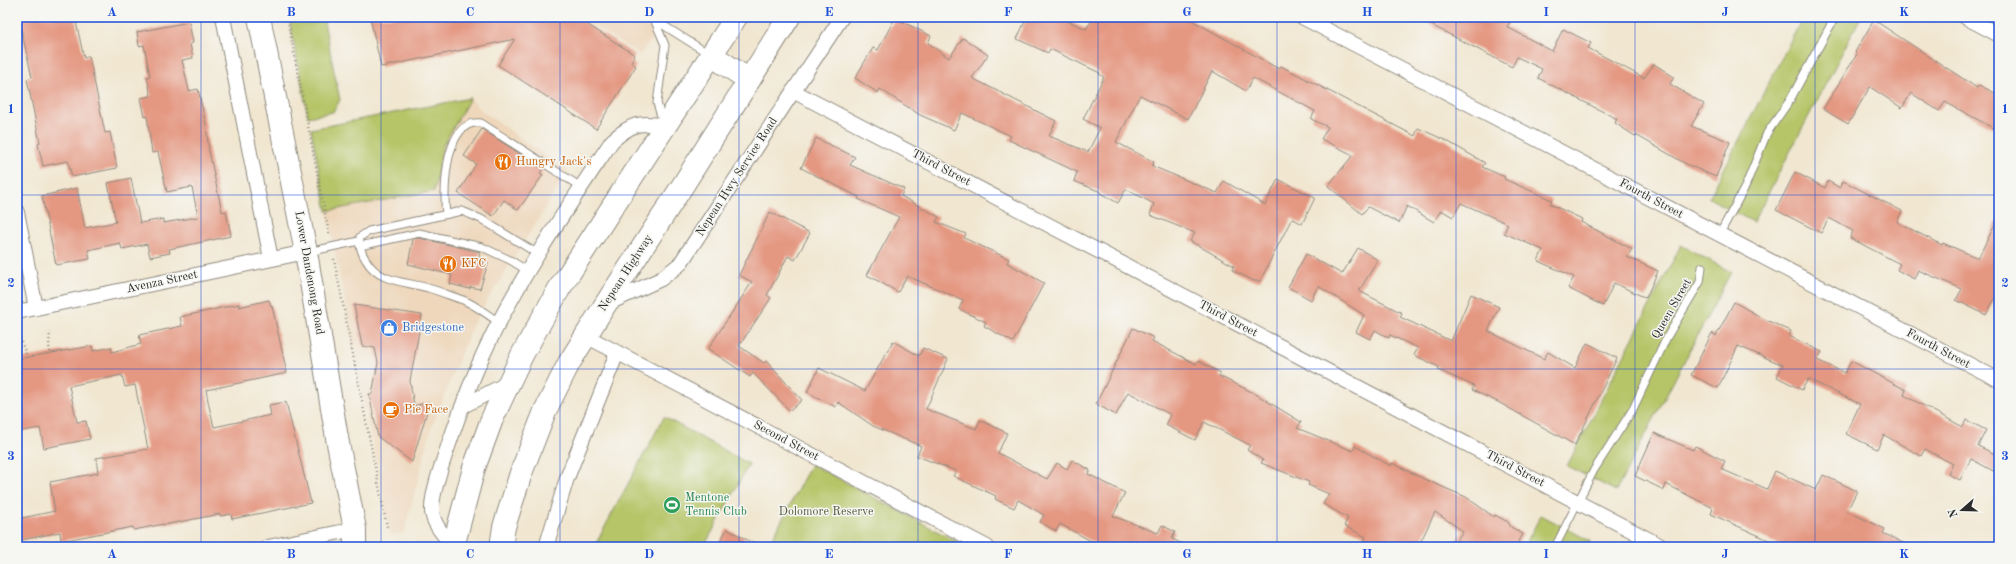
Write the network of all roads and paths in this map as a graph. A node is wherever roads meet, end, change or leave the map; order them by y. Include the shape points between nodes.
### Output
1 (223, 17) edge
2 (259, 17) edge
3 (287, 17) edge
4 (736, 17) edge
5 (789, 17) edge
6 (842, 17) edge
7 (1302, 17) edge
8 (1835, 17) edge
9 (1965, 17) edge
10 (653, 18) edge
11 (1999, 35) edge
12 (711, 55) junction
13 (749, 80) junction
14 (793, 91) junction
15 (664, 126) junction
16 (581, 187) junction
17 (17, 212) edge
18 (446, 214) junction
19 (1720, 235) junction
20 (360, 244) junction
21 (332, 246) junction
22 (306, 252) junction
23 (538, 254) junction
24 (271, 259) junction
25 (1702, 267) dead end
26 (528, 271) junction
27 (605, 305) junction
28 (36, 308) junction
29 (17, 312) edge
30 (499, 322) junction
31 (50, 332) dead end
32 (586, 336) junction
33 (20, 338) dead end
34 (50, 352) dead end
35 (617, 353) junction
36 (27, 357) dead end
37 (1999, 380) edge
38 (508, 384) junction
39 (463, 406) junction
40 (1578, 502) junction
41 (387, 527) dead end
42 (362, 543) edge
43 (268, 547) edge
44 (453, 547) edge
45 (501, 547) edge
46 (546, 547) edge
47 (986, 547) edge
48 (1555, 547) edge
49 (1663, 547) edge

1 - 24 street
2 - 22 highway, Lower Dandenong Road
3 - 21 path
4 - 12 highway
5 - 13 highway, Nepean Highway
6 - 14 street, Nepean Hwy Service Road
7 - 19 street, Fourth Street
8 - 19 lane via 1790,100 1767,133 1745,187
9 - 11 street
10 - 12 lane
10 - 15 lane via 665,46 657,103
12 - 13 highway
12 - 15 highway
13 - 27 highway, Nepean Highway
14 - 27 street, Nepean Hwy Service Road via 678,267 655,282
14 - 40 street, Third Street
15 - 16 street via 643,122 618,136
15 - 38 highway via 559,289
16 - 18 lane via 481,123 473,122 463,128 450,154 445,182
16 - 23 street
17 - 28 street
18 - 20 lane via 370,231 362,235
18 - 23 lane via 458,211 468,213
19 - 37 street, Fourth Street
20 - 21 lane
20 - 26 lane via 419,233 482,247
20 - 30 lane via 370,268 385,279 429,288 473,304
21 - 22 lane
21 - 41 path
22 - 24 street, Avenza Street
22 - 42 highway, Lower Dandenong Road via 337,438
23 - 26 street
24 - 28 street, Avenza Street
25 - 40 lane, Queen Street via 1700,282 1667,337 1632,409 1594,470
26 - 30 street
27 - 32 highway, Nepean Highway
28 - 29 street, Avenza Street
30 - 39 street
31 - 34 path
32 - 35 street, Second Street
32 - 45 highway, Nepean Highway via 545,411 512,500
33 - 36 path
35 - 46 street via 571,466
35 - 47 street, Second Street
38 - 39 street
38 - 44 highway via 474,468
39 - 44 street via 443,463 432,506 437,526
40 - 48 lane, Queen Street
40 - 49 street, Third Street
42 - 43 street

